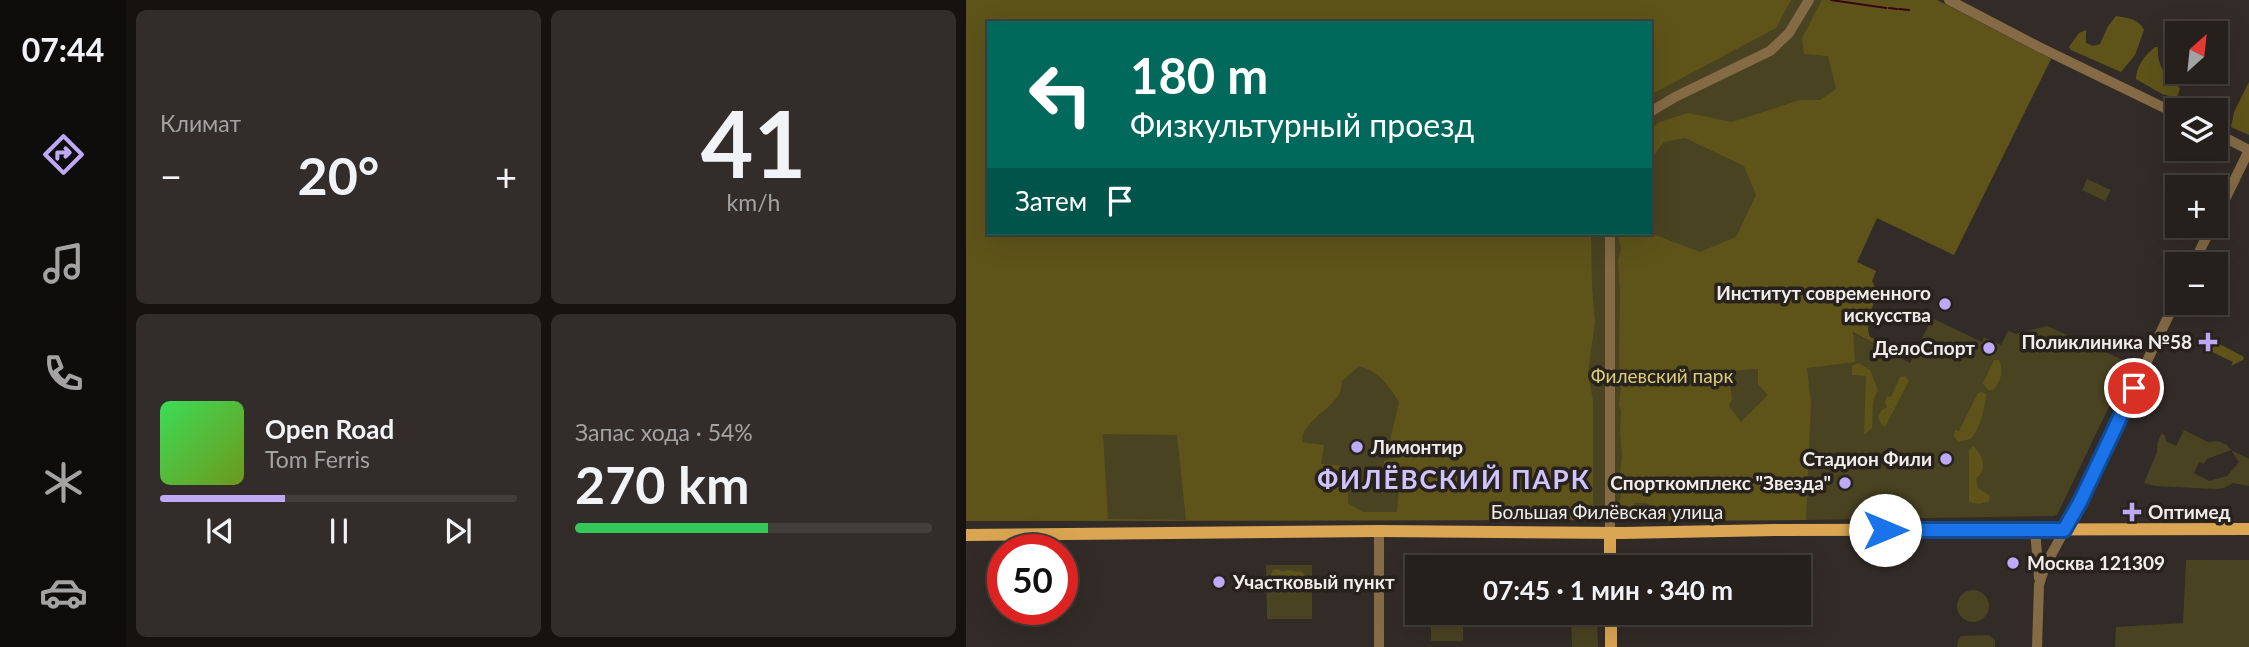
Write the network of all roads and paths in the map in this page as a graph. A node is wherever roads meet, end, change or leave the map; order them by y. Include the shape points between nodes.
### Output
1 (1809, 0) edge
2 (1949, 0) edge
3 (2165, 108) edge
4 (1652, 111) edge
5 (2228, 139) edge
6 (2249, 150) edge
7 (2228, 193) edge
8 (1610, 235) edge
9 (2169, 315) edge
10 (2249, 529) edge
11 (2035, 530) junction
12 (2064, 530) junction
13 (1379, 531) junction
14 (1610, 533) junction
15 (966, 535) edge
16 (1610, 555) edge
17 (2039, 585) junction
18 (1611, 625) edge
19 (1379, 647) edge
20 (1611, 647) edge
21 (2037, 647) edge

1 - 4 street via 1789,33 1770,51
2 - 3 street
5 - 6 street
6 - 7 street
8 - 14 street
9 - 12 street
10 - 12 main road, Большая Филёвская улица
11 - 12 main road, Большая Филёвская улица
11 - 14 main road, Большая Филёвская улица
11 - 17 street
12 - 17 street
13 - 14 main road, Большая Филёвская улица
13 - 15 main road, Большая Филёвская улица
13 - 19 street
14 - 16 main road
17 - 21 street
18 - 20 main road

